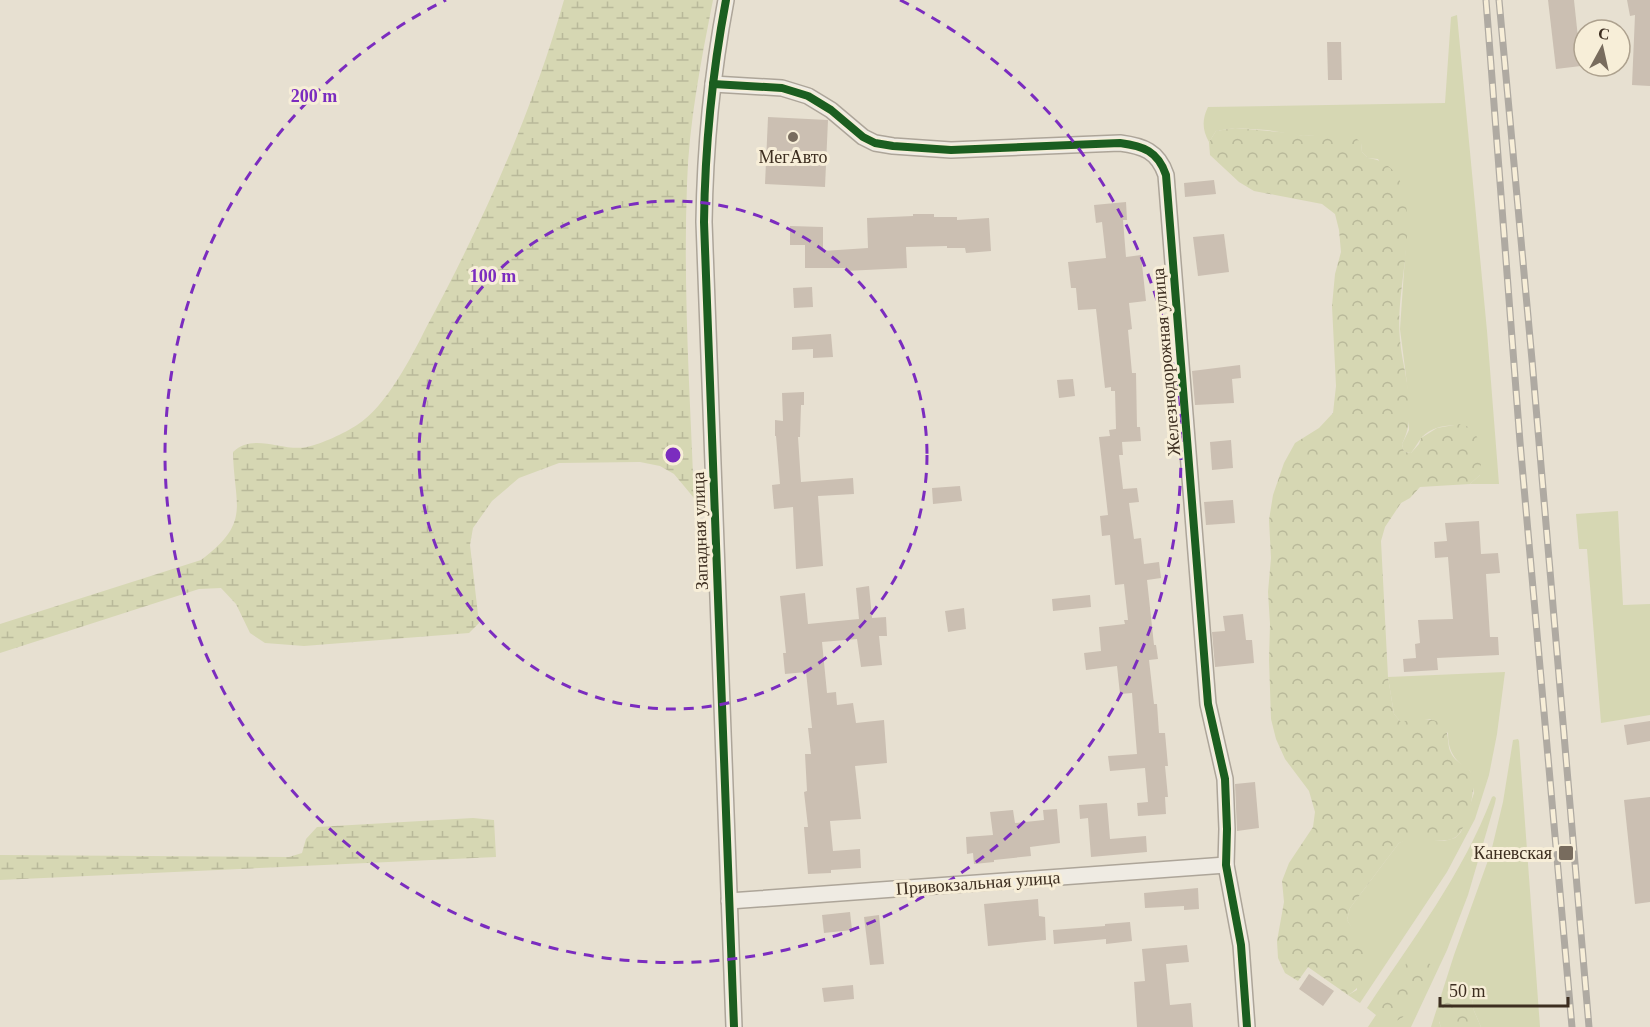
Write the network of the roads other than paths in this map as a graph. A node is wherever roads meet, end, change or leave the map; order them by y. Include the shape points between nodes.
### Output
1 (726, 0) edge
2 (713, 84) junction
3 (1226, 865) junction
4 (729, 900) junction
5 (734, 1027) edge
6 (1247, 1027) edge

1 - 2 street, Западная улица
2 - 3 street, Железнодорожная улица via 782,88 808,96 875,143 951,150 1120,144 1145,148 1155,154 1166,174 1209,704 1224,779
2 - 4 street, Западная улица via 707,128 704,222
3 - 4 street, Привокзальная улица
3 - 6 street, Железнодорожная улица via 1241,945
4 - 5 street, Западная улица

